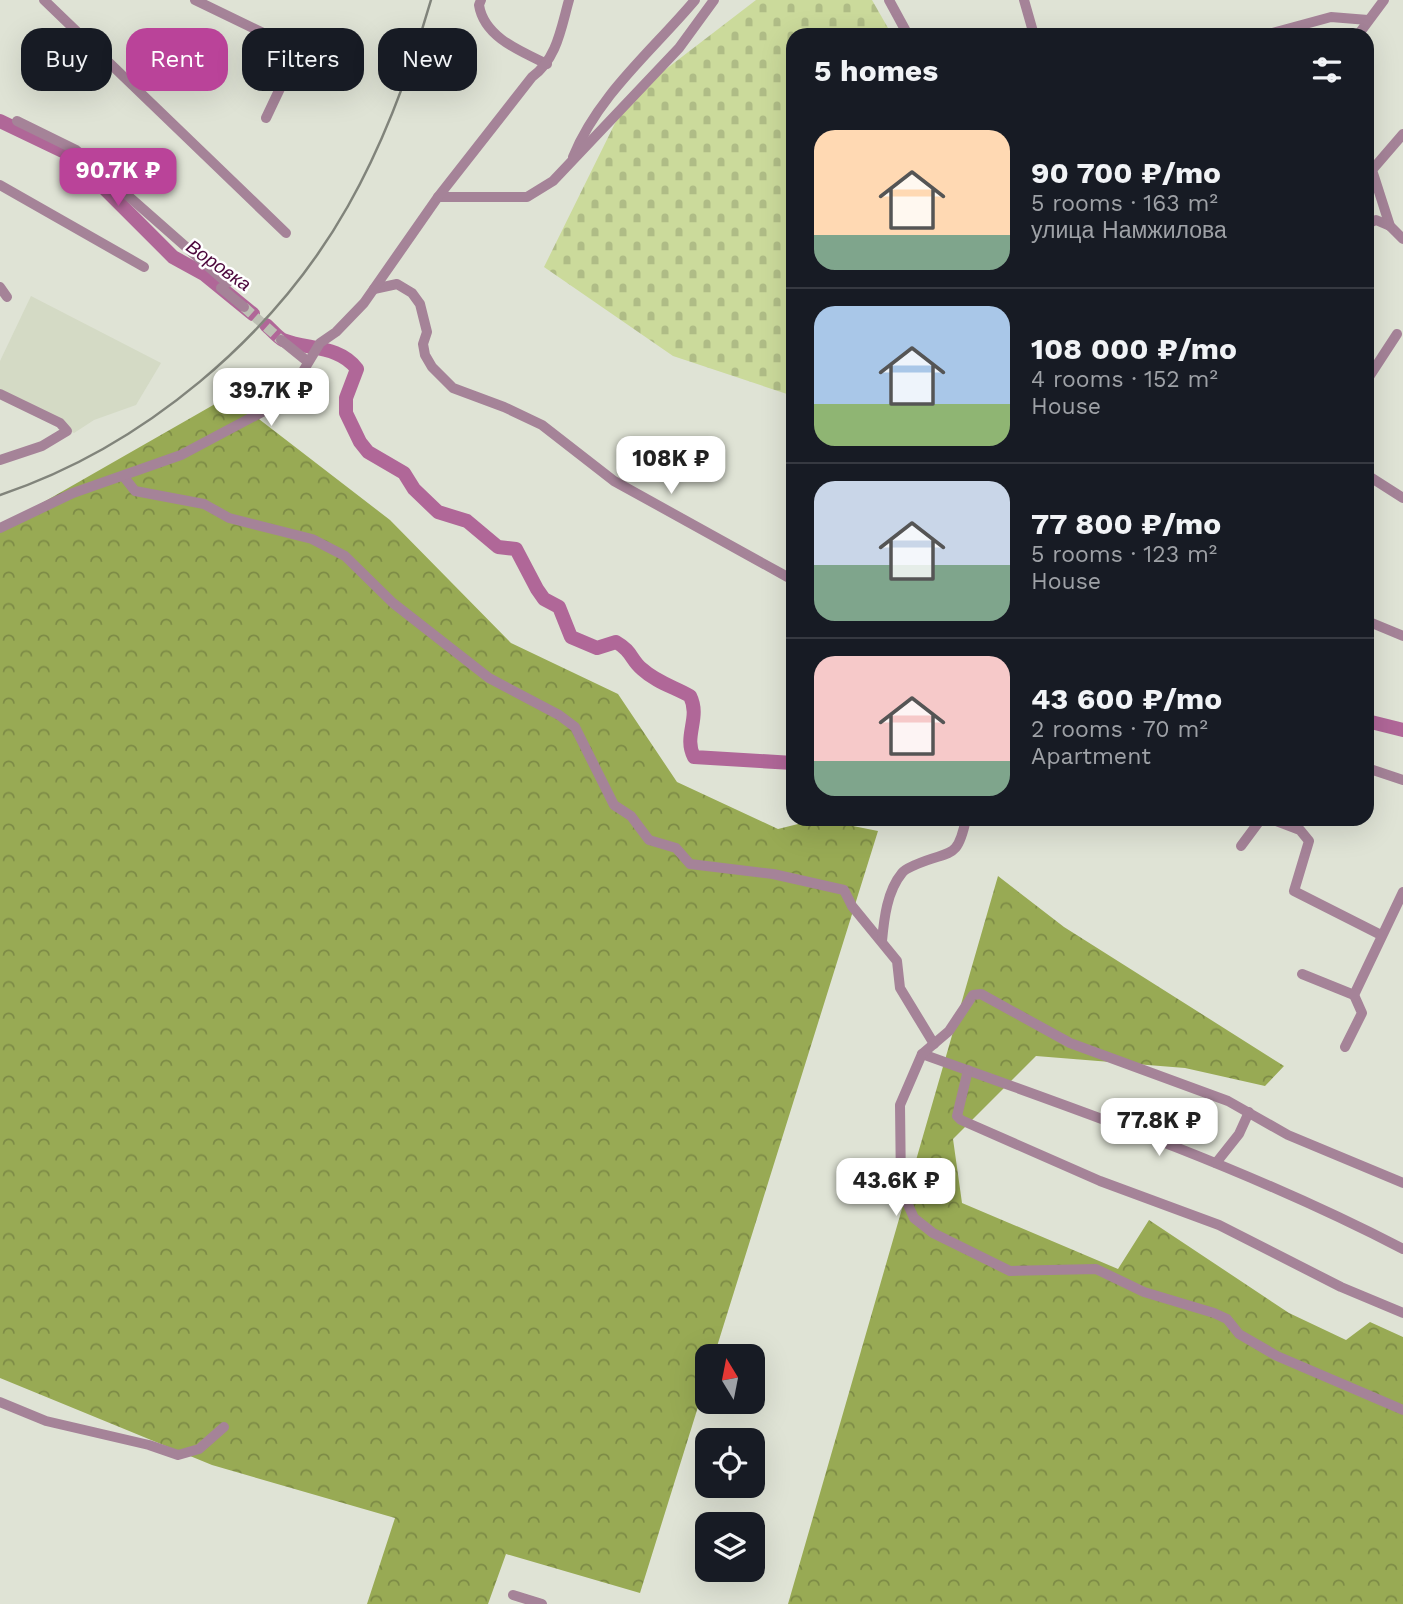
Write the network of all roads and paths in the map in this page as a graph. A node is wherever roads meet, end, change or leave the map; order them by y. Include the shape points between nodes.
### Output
1 (195, 0) edge
2 (481, 0) edge
3 (569, 0) edge
4 (695, 0) edge
5 (714, 0) edge
6 (888, 0) edge
7 (1024, 0) edge
8 (1384, 0) edge
9 (47, 1) edge
10 (1368, 20) junction
11 (904, 28) edge
12 (1032, 28) edge
13 (1291, 28) edge
14 (1363, 28) edge
15 (547, 64) junction
16 (266, 118) dead end
17 (18, 121) dead end
18 (1403, 134) edge
19 (1403, 143) edge
20 (1391, 147) junction
21 (571, 163) junction
22 (1374, 167) edge
23 (0, 185) edge
24 (1374, 186) edge
25 (438, 197) junction
26 (1374, 221) edge
27 (1390, 226) junction
28 (286, 233) dead end
29 (1403, 239) edge
30 (144, 267) dead end
31 (374, 289) junction
32 (244, 307) tunnel mouth
33 (1397, 334) dead end
34 (281, 340) tunnel mouth
35 (307, 361) junction
36 (1374, 369) edge
37 (0, 394) edge
38 (0, 460) edge
39 (124, 477) junction
40 (1374, 479) edge
41 (1403, 498) edge
42 (0, 528) edge
43 (786, 576) edge
44 (1374, 624) edge
45 (1403, 636) edge
46 (1374, 770) edge
47 (1403, 780) edge
48 (965, 826) edge
49 (1256, 826) edge
50 (1289, 826) edge
51 (1241, 846) dead end
52 (1403, 892) edge
53 (1381, 935) junction
54 (882, 941) junction
55 (1302, 974) dead end
56 (1354, 995) junction
57 (933, 1044) junction
58 (1345, 1047) dead end
59 (922, 1054) junction
60 (968, 1070) junction
61 (1250, 1112) junction
62 (1216, 1163) junction
63 (1403, 1183) edge
64 (1403, 1249) edge
65 (1403, 1313) edge
66 (0, 1402) edge
67 (1403, 1410) edge
68 (225, 1427) dead end
69 (513, 1595) dead end
70 (542, 1604) edge

1 - 16 street via 284,43 293,61
2 - 15 street via 483,22
3 - 15 street
4 - 21 street via 616,89
5 - 21 street via 679,48
6 - 11 street
7 - 12 street
8 - 10 street
9 - 28 street
10 - 13 street via 1332,17
10 - 14 street
15 - 25 street
17 - 32 street via 76,150
18 - 20 street
19 - 20 street
20 - 22 street
21 - 25 street via 527,197
23 - 30 street
24 - 27 street
25 - 31 street
26 - 27 street
27 - 29 street
31 - 35 street
31 - 43 street via 397,284 412,293 425,318 425,355 453,388 541,425 614,481
33 - 36 street
34 - 35 street
35 - 39 street via 286,395 263,414
37 - 38 street via 60,423 67,431 43,446
39 - 42 street via 73,493
39 - 54 street via 135,491 204,504 229,517 312,539 345,556 393,603 489,678 575,727 614,805 631,816 649,841 676,848 690,864 773,874 844,890
40 - 41 street
44 - 45 street
46 - 47 street
48 - 54 street via 961,844 950,854 903,871 892,891
49 - 51 street
50 - 53 street via 1310,841 1294,891
52 - 53 street
53 - 56 street
54 - 57 street via 897,961 900,988
55 - 56 street
56 - 58 street via 1362,1013
57 - 59 street
57 - 61 street via 949,1031 973,995 981,994 1070,1043
59 - 60 street
59 - 67 street via 900,1105 901,1189 914,1218 933,1233 1010,1271 1096,1269 1144,1292 1214,1313 1277,1356
60 - 62 street
60 - 65 street via 958,1104 961,1120 1100,1181 1219,1225
61 - 62 street
61 - 63 street via 1288,1135
62 - 64 street via 1321,1206
66 - 68 street via 46,1421 178,1455 199,1449
69 - 70 street

